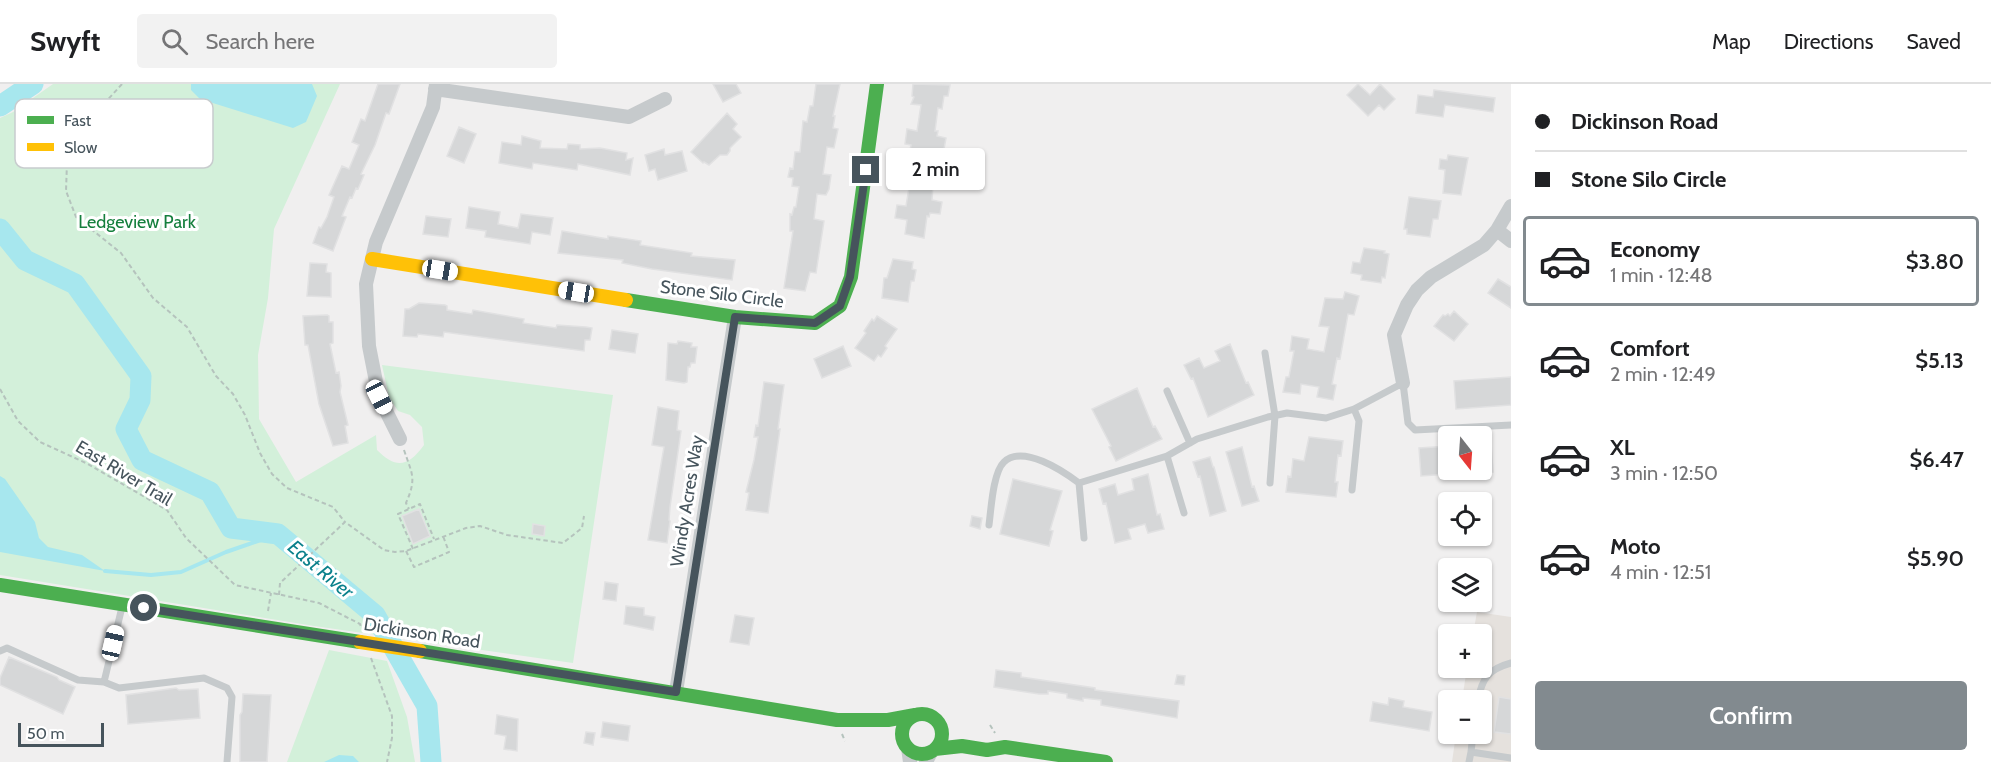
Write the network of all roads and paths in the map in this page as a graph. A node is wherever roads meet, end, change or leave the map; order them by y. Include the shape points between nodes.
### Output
1 (122, 84) edge
2 (877, 84) edge
3 (436, 87) edge
4 (108, 99) edge
5 (665, 99) dead end
6 (67, 168) edge
7 (1511, 206) edge
8 (1497, 230) junction
9 (1511, 241) edge
10 (372, 259) junction
11 (735, 317) junction
12 (1265, 353) dead end
13 (1403, 383) junction
14 (0, 389) edge
15 (1167, 391) dead end
16 (1354, 409) junction
17 (1275, 416) junction
18 (1511, 425) edge
19 (400, 439) joint
20 (1190, 443) junction
21 (1167, 456) junction
22 (1079, 483) junction
23 (1270, 483) dead end
24 (1352, 490) dead end
25 (409, 509) junction
26 (1184, 513) dead end
27 (584, 516) dead end
28 (345, 522) junction
29 (989, 525) dead end
30 (443, 536) junction
31 (1084, 538) dead end
32 (434, 540) junction
33 (413, 549) junction
34 (406, 551) junction
35 (0, 585) edge
36 (235, 585) dead end
37 (271, 593) dead end
38 (279, 595) dead end
39 (122, 604) junction
40 (268, 615) dead end
41 (0, 651) edge
42 (1511, 663) edge
43 (104, 682) junction
44 (1480, 690) edge
45 (676, 692) junction
46 (915, 715) junction
47 (934, 718) junction
48 (837, 720) junction
49 (1472, 744) edge
50 (1005, 747) junction
51 (907, 751) edge
52 (1471, 752) junction
53 (930, 754) edge
54 (1511, 758) edge
55 (226, 762) edge
56 (1106, 762) edge
57 (1469, 762) edge

1 - 4 path
2 - 11 street, Stone Silo Circle via 850,277 840,306 815,323
3 - 5 street via 629,117
3 - 10 street via 433,107
6 - 28 path via 66,190 76,217 121,253 153,298 187,327 216,376 246,415 272,474 287,488 333,507
7 - 8 street
8 - 9 street
8 - 13 street via 1484,245 1431,277 1407,305 1394,335
10 - 11 street, Stone Silo Circle
10 - 19 street via 366,284 369,346 379,397
11 - 45 street, Windy Acres Way
12 - 17 lane
13 - 16 lane
13 - 18 lane via 1408,423 1415,430
14 - 36 path, East River Trail via 18,421 40,442 88,464 167,510 186,538
15 - 20 lane
16 - 17 lane via 1326,418 1287,413
16 - 24 lane via 1359,421
17 - 20 lane
17 - 23 lane
19 - 25 path via 412,474 413,484 406,503
20 - 21 lane
21 - 22 lane
21 - 26 lane
22 - 29 lane via 1047,463 1015,456 1003,462 997,474
22 - 31 lane
25 - 32 path via 420,504
25 - 33 path via 398,513
27 - 30 path via 582,528 563,543 507,535 480,526
28 - 34 path via 384,550
28 - 38 path via 280,583
30 - 32 path
30 - 34 path via 449,552 414,567
32 - 33 path
33 - 34 path
35 - 39 street, Dickinson Road
37 - 40 path
39 - 43 lane
39 - 45 street, Dickinson Road, bridge
41 - 43 lane via 7,648 78,680
42 - 44 lane via 1488,673
43 - 55 lane via 119,688 204,678 227,688 232,697
45 - 48 street, Dickinson Road
46 - 47 street
46 - 48 street, Dickinson Road via 895,720
46 - 51 street via 905,724 902,736
47 - 50 street via 958,734 991,739
47 - 53 street via 942,733
48 - 51 street, Dickinson Road via 847,729 886,733
49 - 52 lane
50 - 53 street via 987,750 962,746
50 - 56 street
51 - 53 street
52 - 54 lane
52 - 57 lane

